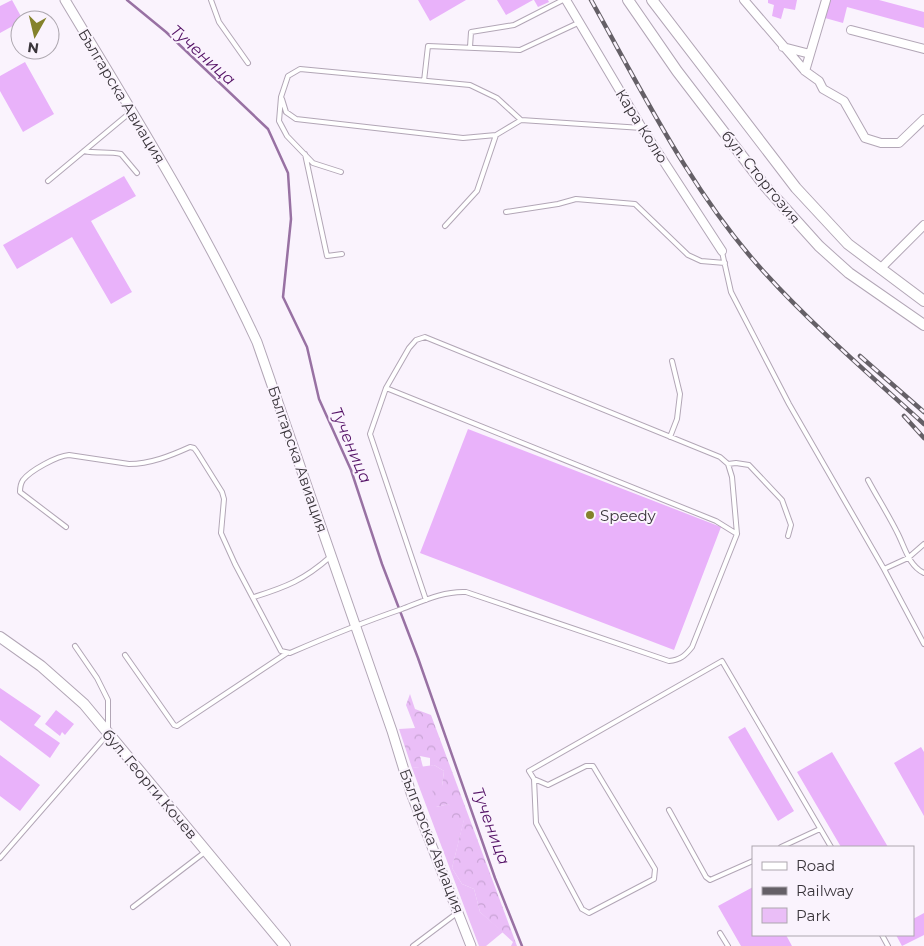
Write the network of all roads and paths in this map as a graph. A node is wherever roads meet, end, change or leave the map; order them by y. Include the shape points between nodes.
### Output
1 (65, 0) edge
2 (211, 0) edge
3 (564, 0) edge
4 (628, 0) edge
5 (652, 0) edge
6 (744, 0) edge
7 (826, 0) edge
8 (578, 23) junction
9 (851, 30) dead end
10 (470, 47) junction
11 (784, 47) junction
12 (924, 49) edge
13 (810, 54) junction
14 (248, 64) dead end
15 (805, 71) junction
16 (424, 81) junction
17 (281, 97) junction
18 (132, 111) junction
19 (924, 119) edge
20 (521, 120) junction
21 (642, 128) junction
22 (496, 135) junction
23 (84, 151) junction
24 (305, 154) junction
25 (340, 172) dead end
26 (137, 173) dead end
27 (48, 181) dead end
28 (506, 212) dead end
29 (924, 225) edge
30 (445, 226) dead end
31 (722, 251) joint
32 (342, 254) dead end
33 (725, 263) junction
34 (880, 269) junction
35 (924, 302) edge
36 (924, 325) edge
37 (672, 361) dead end
38 (386, 388) junction
39 (670, 437) junction
40 (728, 464) junction
41 (868, 480) dead end
42 (66, 527) dead end
43 (737, 534) junction
44 (788, 536) dead end
45 (924, 544) edge
46 (332, 556) junction
47 (908, 558) junction
48 (884, 568) junction
49 (924, 573) edge
50 (254, 597) junction
51 (426, 600) junction
52 (356, 626) junction
53 (0, 637) edge
54 (924, 644) edge
55 (75, 646) dead end
56 (287, 654) junction
57 (124, 655) dead end
58 (108, 734) junction
59 (534, 779) junction
60 (669, 810) dead end
61 (820, 829) junction
62 (783, 846) edge
63 (830, 846) edge
64 (206, 851) junction
65 (0, 858) edge
66 (752, 861) edge
67 (133, 907) dead end
68 (458, 912) junction
69 (720, 932) dead end
70 (285, 946) edge
71 (413, 946) edge
72 (471, 946) edge
73 (728, 946) edge

1 - 18 street, Българска Авиация
2 - 14 lane via 219,22
3 - 8 street, Кара Колю
3 - 10 lane via 514,25 472,32
4 - 36 main road, бул. Сторгозия via 765,186 819,246 849,273
5 - 34 main road, бул. Сторгозия via 792,184 848,244
6 - 11 street
7 - 13 street
8 - 10 lane via 520,50
8 - 21 street, Кара Колю
9 - 12 street
10 - 16 lane via 428,46
11 - 13 street
11 - 15 street
13 - 15 street
15 - 19 street via 819,81 823,89 844,101 865,138 881,143 899,143
16 - 17 lane via 300,69 288,76
16 - 20 lane via 470,85 497,98
17 - 22 lane via 286,112 296,119 463,138
17 - 24 lane via 279,120 287,136
18 - 23 lane
18 - 46 street, Българска Авиация via 229,282 257,342
20 - 21 lane
20 - 22 lane
21 - 31 street, Кара Колю
22 - 30 lane via 477,191
23 - 26 lane via 122,154
23 - 27 lane
24 - 25 lane via 313,163
24 - 32 lane via 327,256
28 - 33 lane via 576,199 635,204 688,255 701,262
29 - 34 street
31 - 33 lane
33 - 48 lane via 731,292 789,404
34 - 35 main road, бул. Сторгозия
37 - 39 lane via 680,394 677,419
38 - 39 lane via 409,348 416,340 425,337
38 - 43 lane via 716,521
38 - 51 lane via 370,434
39 - 40 lane via 720,457
40 - 43 lane
40 - 44 lane via 749,465 782,500 791,525
41 - 47 lane
42 - 50 lane via 20,492 24,480 52,459 70,455 138,464 194,448 222,492 220,533
43 - 51 lane via 692,648 677,660 669,661 466,592 452,592
45 - 47 lane
46 - 50 lane via 312,573 286,587
46 - 52 street, Българска Авиация
47 - 48 lane
47 - 49 lane
48 - 54 lane
50 - 56 lane via 282,651
51 - 52 lane
52 - 56 lane
52 - 68 street, Българска Авиация via 411,792
53 - 58 main road, бул. Георги Кочев via 41,666 84,704
55 - 58 lane via 108,700
56 - 57 lane via 177,726
58 - 64 main road, бул. Георги Кочев
58 - 65 lane
59 - 59 lane via 548,785 586,766 593,766 655,869 654,879 589,912 582,909 536,823
59 - 61 lane via 529,770 722,660
60 - 66 lane via 710,880
61 - 62 lane
61 - 63 lane
64 - 67 lane
64 - 70 main road, бул. Георги Кочев
68 - 71 lane
68 - 72 street, Българска Авиация
69 - 73 lane

